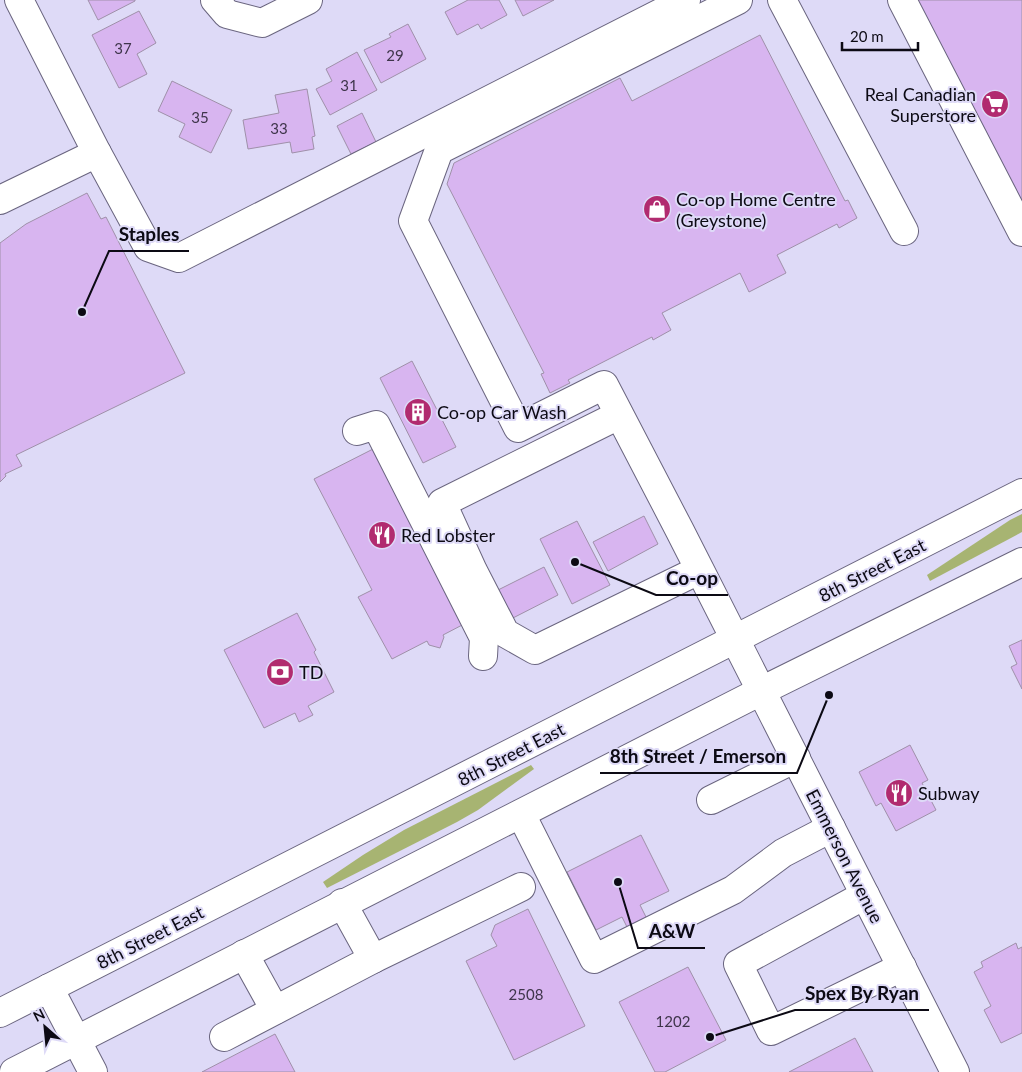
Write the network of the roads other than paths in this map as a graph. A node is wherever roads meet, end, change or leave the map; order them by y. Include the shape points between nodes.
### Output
1 (19, 0) edge
2 (215, 0) edge
3 (308, 0) edge
4 (686, 0) edge
5 (738, 0) edge
6 (782, 0) edge
7 (902, 0) edge
8 (97, 153) junction
9 (0, 200) edge
10 (904, 231) dead end
11 (1022, 232) edge
12 (619, 415) junction
13 (357, 431) dead end
14 (1022, 493) edge
15 (1022, 562) edge
16 (700, 570) junction
17 (735, 640) junction
18 (483, 656) dead end
19 (761, 691) junction
20 (796, 758) junction
21 (711, 800) dead end
22 (521, 814) junction
23 (831, 828) junction
24 (521, 887) dead end
25 (865, 895) junction
26 (342, 904) junction
27 (244, 954) junction
28 (373, 959) junction
29 (902, 968) junction
30 (49, 988) junction
31 (275, 1010) junction
32 (0, 1013) edge
33 (224, 1037) dead end
34 (76, 1039) junction
35 (14, 1072) edge
36 (93, 1072) edge
37 (955, 1072) edge

1 - 8 main road
2 - 3 main road via 227,14 262,23
4 - 8 main road via 178,258 148,247
5 - 12 main road, Emmerson Avenue via 440,150 413,221 518,428 604,386
6 - 10 main road
7 - 11 main road
8 - 9 main road
12 - 16 main road, Emmerson Avenue
12 - 16 main road via 442,503 505,633 535,650
13 - 18 main road via 376,425 484,638
14 - 17 main road, 8th Street East
15 - 19 main road
16 - 17 main road, Emmerson Avenue
17 - 19 main road, Emmerson Avenue
17 - 30 main road, 8th Street East
19 - 20 main road, Emmerson Avenue
19 - 22 main road
20 - 21 main road
20 - 23 main road, Emmerson Avenue
22 - 23 main road via 594,959 733,890 783,853
22 - 26 main road
23 - 25 main road, Emmerson Avenue
24 - 28 main road
25 - 29 main road, Emmerson Avenue
25 - 29 main road via 738,964 771,1031
26 - 27 main road
26 - 28 main road
27 - 31 main road
27 - 34 main road
28 - 31 main road
29 - 37 main road, Emmerson Avenue
30 - 32 main road, 8th Street East
30 - 34 main road
31 - 33 main road
34 - 35 main road
34 - 36 main road

